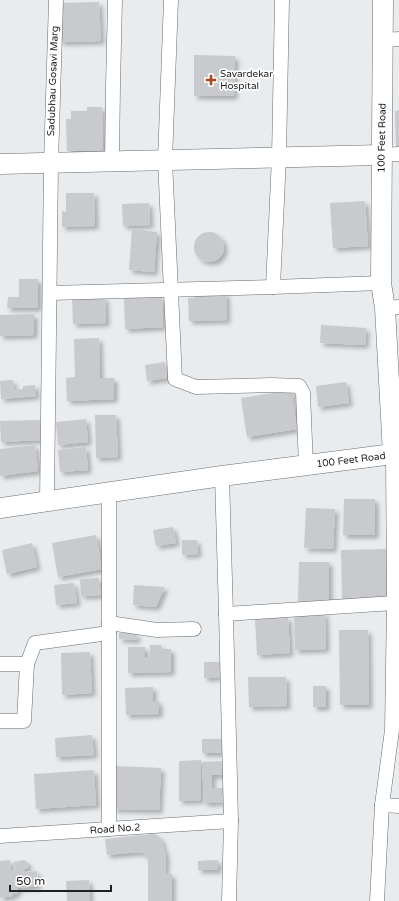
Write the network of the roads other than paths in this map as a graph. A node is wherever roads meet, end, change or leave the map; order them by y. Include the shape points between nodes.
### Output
1 (56, 0) edge
2 (115, 0) edge
3 (171, 0) edge
4 (282, 0) edge
5 (383, 0) edge
6 (391, 40) edge
7 (390, 155) edge
8 (279, 157) junction
9 (165, 160) junction
10 (112, 161) junction
11 (51, 163) junction
12 (0, 164) edge
13 (381, 283) junction
14 (273, 287) junction
15 (172, 290) junction
16 (50, 293) junction
17 (392, 307) edge
18 (396, 454) edge
19 (306, 466) junction
20 (222, 476) junction
21 (109, 492) junction
22 (47, 501) junction
23 (0, 508) edge
24 (396, 603) edge
25 (226, 614) junction
26 (109, 628) junction
27 (194, 630) dead end
28 (0, 664) edge
29 (27, 664) junction
30 (0, 721) edge
31 (382, 805) junction
32 (399, 806) edge
33 (231, 821) junction
34 (109, 829) junction
35 (0, 836) edge
36 (229, 901) edge
37 (377, 901) edge

1 - 11 street, Sadubhau Gosavi Marg
2 - 10 street
3 - 9 street
4 - 8 street
5 - 6 main road, 100 Feet Road
6 - 7 main road, 100 Feet Road
7 - 8 main road
7 - 13 main road, 100 Feet Road
8 - 9 main road
8 - 14 street
9 - 10 main road
9 - 15 street
10 - 11 main road
11 - 12 main road
11 - 16 street, Sadubhau Gosavi Marg
13 - 14 street
13 - 17 main road, 100 Feet Road
14 - 15 street
15 - 16 street
15 - 19 street via 175,379 196,387 299,386 303,393
16 - 22 street, Sadubhau Gosavi Marg
17 - 18 main road, 100 Feet Road
18 - 19 main road, 100 Feet Road
18 - 24 street
19 - 20 main road, 100 Feet Road
20 - 21 main road, 100 Feet Road
20 - 25 street
21 - 22 main road, 100 Feet Road
21 - 26 street
22 - 23 main road, 100 Feet Road
24 - 25 street
24 - 31 street via 392,730
25 - 33 street
26 - 27 street
26 - 29 street via 35,644
26 - 34 street
28 - 29 street
29 - 30 street via 24,721
31 - 32 street
31 - 37 street
33 - 34 street, Road No.2
33 - 36 street
34 - 35 street, Road No.2

